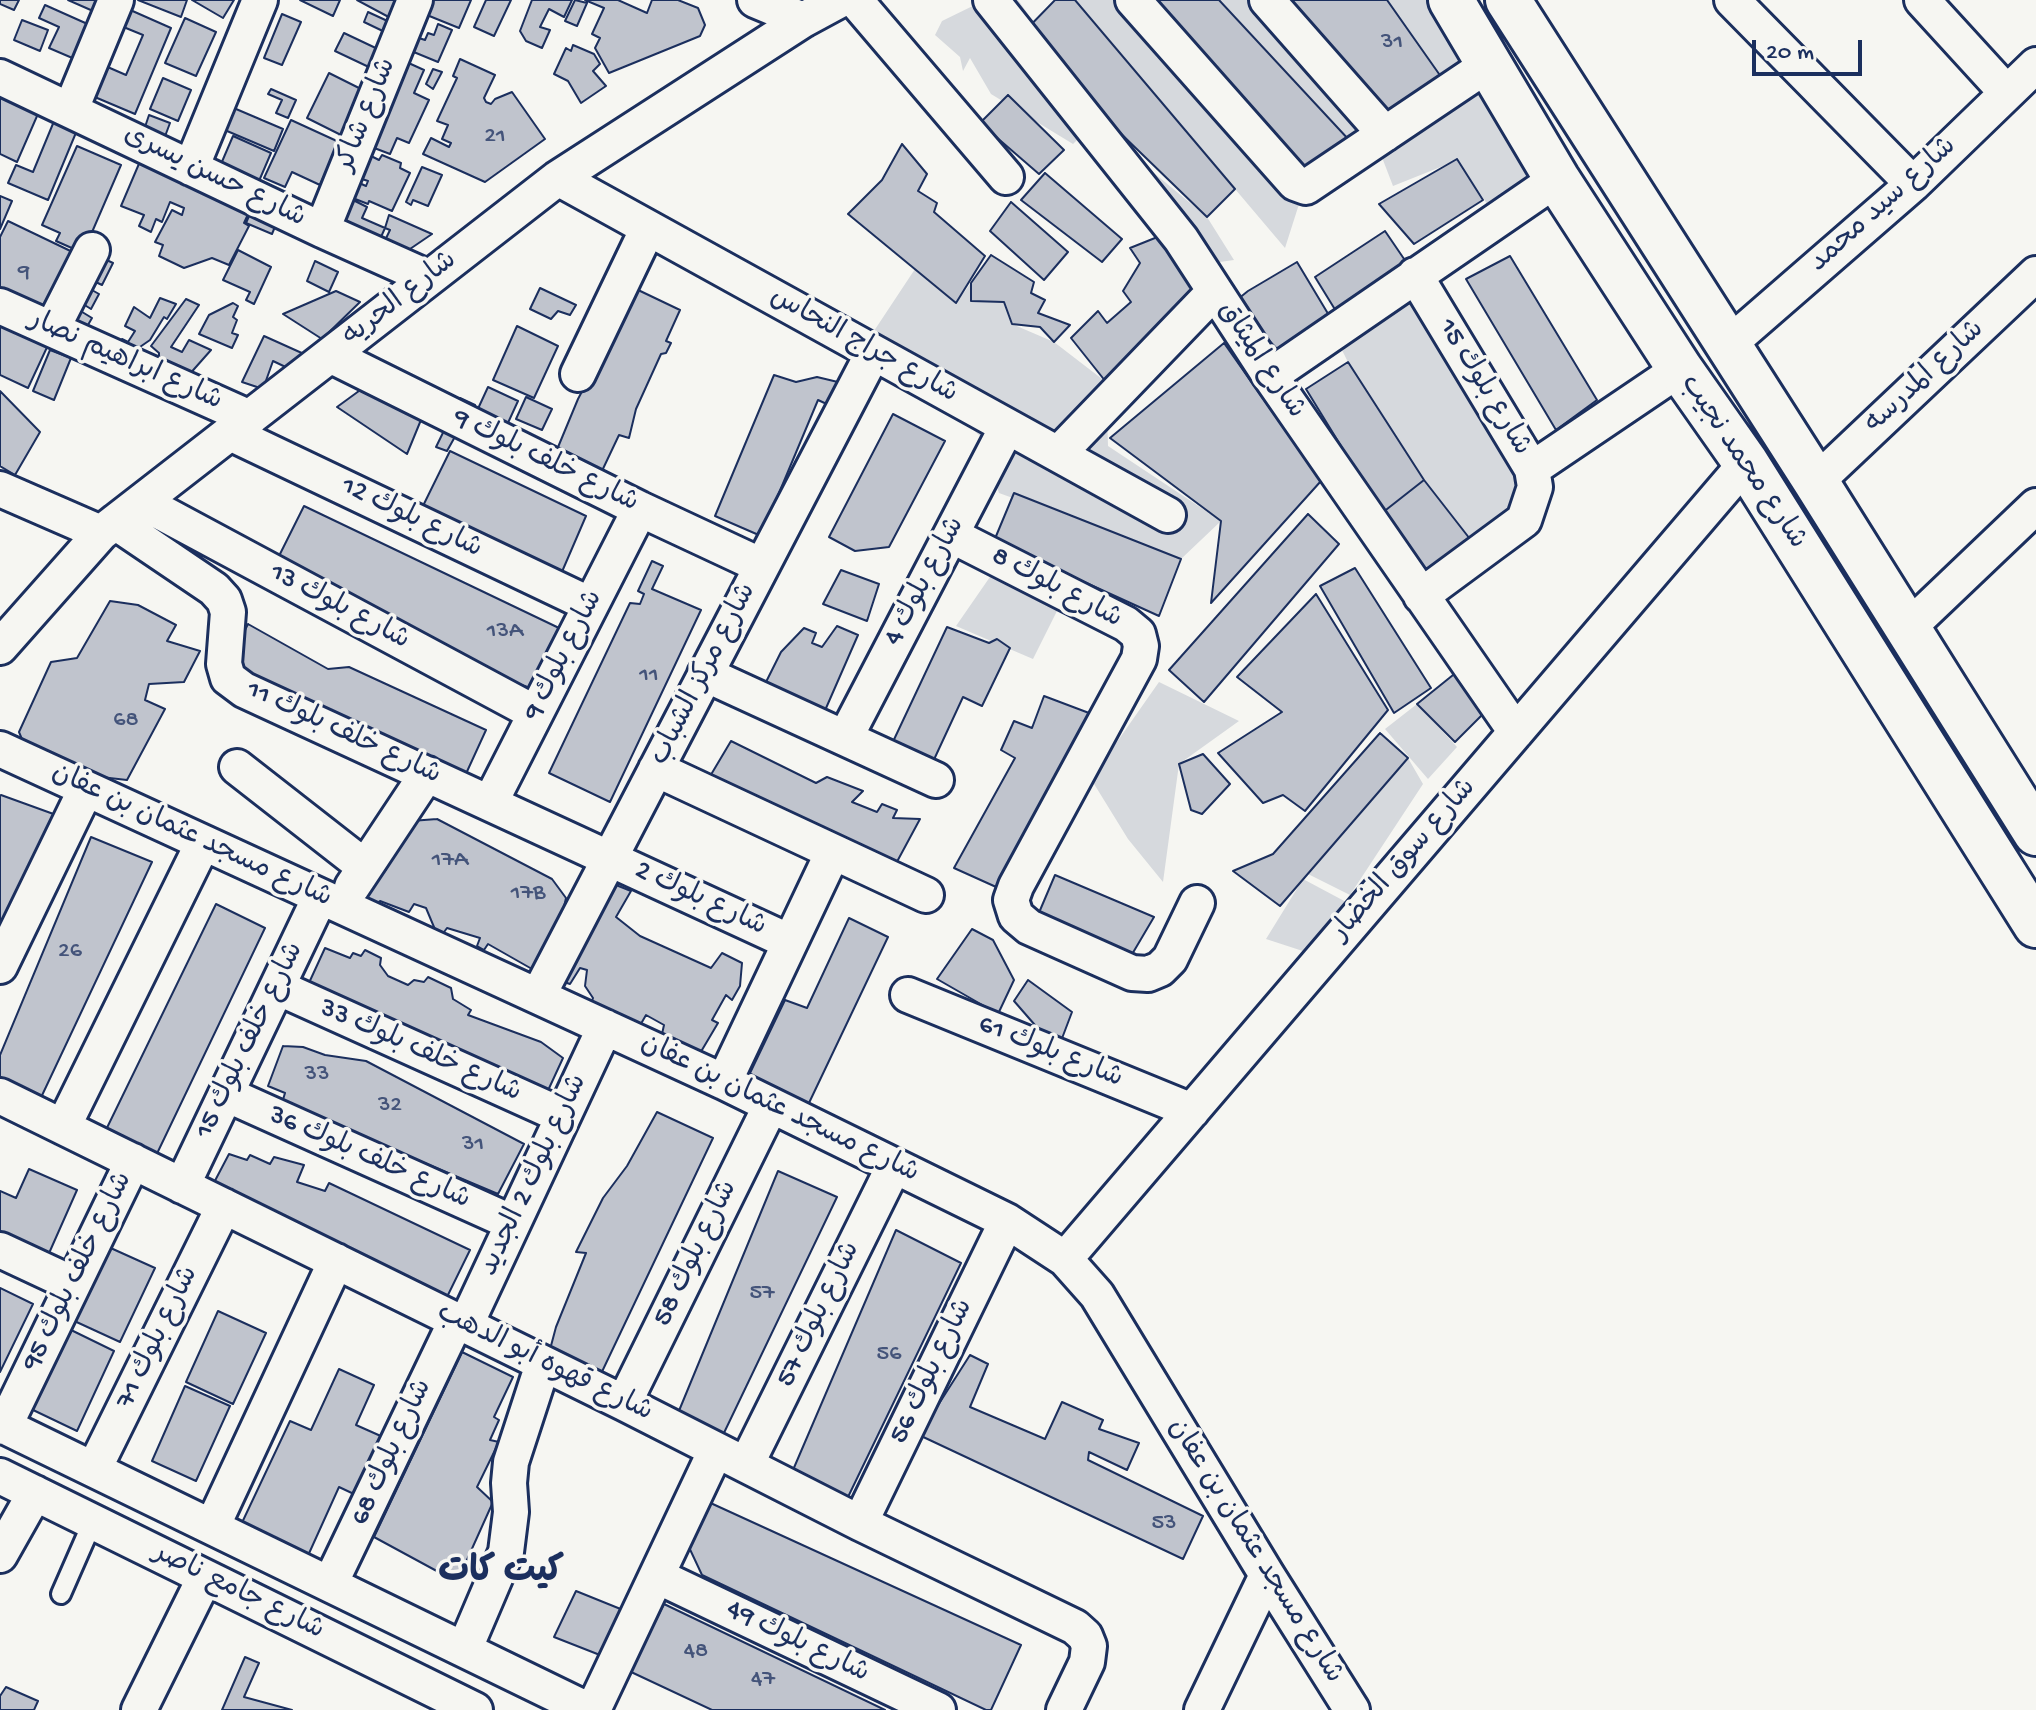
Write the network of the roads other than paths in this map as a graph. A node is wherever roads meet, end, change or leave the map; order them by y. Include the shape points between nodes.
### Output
1 (116, 0) edge
2 (260, 0) edge
3 (415, 0) edge
4 (755, 0) edge
5 (840, 0) edge
6 (855, 0) edge
7 (991, 0) edge
8 (1133, 0) edge
9 (1267, 0) edge
10 (1451, 0) edge
11 (1508, 0) edge
12 (1732, 0) edge
13 (1922, 0) edge
14 (803, 20) junction
15 (1489, 64) junction
16 (2027, 76) edge
17 (0, 77) edge
18 (71, 109) junction
19 (1385, 134) junction
20 (191, 168) junction
21 (1006, 177) dead end
22 (558, 178) junction
23 (1557, 179) junction
24 (1913, 184) junction
25 (648, 228) junction
26 (322, 230) junction
27 (92, 250) dead end
28 (2036, 274) edge
29 (1415, 275) junction
30 (429, 278) junction
31 (1214, 292) junction
32 (0, 306) edge
33 (52, 329) junction
34 (1729, 344) junction
35 (873, 353) junction
36 (330, 355) junction
37 (1680, 369) junction
38 (578, 374) dead end
39 (1270, 376) junction
40 (240, 425) junction
41 (1007, 427) junction
42 (1058, 454) junction
43 (1746, 463) junction
44 (1532, 469) junction
45 (1816, 482) junction
46 (0, 489) edge
47 (2036, 506) edge
48 (640, 509) junction
49 (1168, 515) dead end
50 (119, 519) junction
51 (951, 535) junction
52 (762, 566) junction
53 (1421, 596) junction
54 (591, 605) junction
55 (1907, 629) junction
56 (0, 647) edge
57 (705, 674) junction
58 (535, 713) junction
59 (1516, 732) junction
60 (845, 738) junction
61 (0, 749) edge
62 (237, 767) dead end
63 (656, 769) junction
64 (427, 774) junction
65 (936, 780) dead end
66 (86, 789) junction
67 (490, 803) junction
68 (2036, 833) edge
69 (203, 843) junction
70 (833, 852) junction
71 (610, 858) junction
72 (365, 867) junction
73 (926, 895) dead end
74 (330, 901) junction
75 (1197, 903) dead end
76 (2036, 925) edge
77 (790, 942) junction
78 (0, 966) edge
79 (277, 987) junction
80 (908, 995) dead end
81 (538, 996) junction
82 (605, 1027) junction
83 (724, 1082) junction
84 (226, 1094) junction
85 (0, 1096) edge
86 (771, 1105) junction
87 (1192, 1111) junction
88 (563, 1116) junction
89 (63, 1127) junction
90 (133, 1161) junction
91 (894, 1166) junction
92 (182, 1186) junction
93 (224, 1206) junction
94 (1007, 1221) junction
95 (513, 1223) junction
96 (0, 1250) edge
97 (1065, 1259) junction
98 (336, 1261) junction
99 (73, 1284) junction
100 (460, 1323) junction
101 (543, 1364) junction
102 (624, 1403) junction
103 (2, 1426) edge
104 (731, 1457) junction
105 (94, 1469) junction
106 (0, 1476) edge
107 (35, 1493) junction
108 (93, 1521) junction
109 (860, 1523) junction
110 (212, 1527) junction
111 (0, 1555) edge
112 (1267, 1575) junction
113 (657, 1576) junction
114 (205, 1577) junction
115 (330, 1584) junction
116 (61, 1594) dead end
117 (465, 1648) junction
118 (139, 1710) edge
119 (475, 1710) edge
120 (590, 1710) edge
121 (938, 1710) edge
122 (1064, 1710) edge
123 (1202, 1710) edge
124 (1352, 1710) edge

1 - 18 street
2 - 20 street
3 - 26 street, شارع شاكر
4 - 14 street
5 - 14 street, شارع الحريه
6 - 21 street
7 - 31 street, شارع الميثاق via 1181,239
8 - 19 street via 1295,183 1306,187
9 - 19 street
10 - 15 main road, شارع محمد نجيب
11 - 34 main road, شارع محمد نجيب
12 - 24 street
13 - 16 street
14 - 22 street, شارع الحريه
15 - 19 street
15 - 23 main road, شارع محمد نجيب
16 - 24 street, شارع سيد محمد
17 - 18 street, شارع حسن يسرى
18 - 20 street, شارع حسن يسرى
20 - 26 street, شارع حسن يسرى
22 - 25 street, شارع جراج النحاس
22 - 30 street, شارع الحريه
23 - 29 street
23 - 37 main road, شارع محمد نجيب
24 - 34 street, شارع سيد محمد
25 - 35 street, شارع جراج النحاس
25 - 38 street
26 - 30 street, شارع حسن يسرى
27 - 33 street
28 - 45 street, شارع المدرسه
29 - 39 street
29 - 44 street, شارع بلوك 15
30 - 36 street, شارع الحريه
31 - 39 street, شارع الميثاق
31 - 42 street
32 - 33 street, شارع ابراهيم نصار
33 - 40 street, شارع ابراهيم نصار
34 - 45 main road, شارع محمد نجيب
35 - 41 street, شارع جراج النحاس
35 - 52 street, شارع مركز الشباب
36 - 40 street, شارع الحريه
36 - 48 street, شارع خلف بلوك 9
37 - 43 main road, شارع محمد نجيب
37 - 44 street
39 - 53 street, شارع الميثاق
40 - 50 street, شارع الحريه
40 - 54 street, شارع بلوك 12
41 - 42 street, شارع جراج النحاس
41 - 51 street, شارع بلوك 4
42 - 49 street, شارع جراج النحاس
43 - 59 street, شارع سوق الخضار
43 - 76 main road, شارع محمد نجيب
44 - 53 street, شارع بلوك 15 via 1535,487 1524,520
45 - 55 main road, شارع محمد نجيب
46 - 50 street
47 - 55 street
48 - 52 street, شارع خلف بلوك 9
48 - 54 street, شارع بلوك 9
50 - 56 street, شارع الحريه
50 - 58 street, شارع بلوك 13
50 - 64 street, شارع خلف بلوك 11 via 224,600 228,678
51 - 60 street, شارع بلوك 4
51 - 75 street, شارع بلوك 8 via 1126,624 1138,634 1141,646 1139,659 1011,900 1016,916 1029,927 1132,973 1148,974 1170,959
52 - 57 street, شارع مركز الشباب
53 - 59 street, شارع الميثاق
54 - 58 street, شارع بلوك 9
55 - 68 main road, شارع محمد نجيب
57 - 60 street
57 - 63 street, شارع مركز الشباب
58 - 67 street, شارع بلوك 9
59 - 87 street, شارع سوق الخضار
60 - 65 street
61 - 66 street, شارع مسجد عثمان بن عفان
62 - 72 street
63 - 70 street
63 - 71 street, شارع مركز الشباب
64 - 67 street, شارع خلف بلوك 11
64 - 72 street
66 - 69 street, شارع مسجد عثمان بن عفان
66 - 78 street
67 - 71 street, شارع خلف بلوك 11
69 - 74 street, شارع مسجد عثمان بن عفان
69 - 89 street
70 - 73 street
70 - 77 street, شارع بلوك 2
71 - 77 street, شارع بلوك 2
71 - 81 street, شارع مركز الشباب
72 - 74 street
74 - 79 street, شارع خلف بلوك 15
74 - 81 street, شارع مسجد عثمان بن عفان
77 - 83 street, شارع بلوك 2
79 - 84 street, شارع خلف بلوك 15
79 - 88 street, شارع خلف بلوك 33
80 - 87 street, شارع بلوك 61
81 - 82 street, شارع مسجد عثمان بن عفان
82 - 83 street, شارع مسجد عثمان بن عفان
82 - 88 street, شارع بلوك 2 الجديد
83 - 86 street, شارع مسجد عثمان بن عفان
84 - 92 street, شارع خلف بلوك 15
84 - 95 street, شارع خلف بلوك 36
85 - 89 street, شارع قهوه أبو الدهب
86 - 91 street, شارع مسجد عثمان بن عفان
86 - 102 street, شارع بلوك 58
87 - 97 street, شارع سوق الخضار
88 - 95 street, شارع بلوك 2 الجديد
89 - 90 street, شارع قهوه أبو الدهب
90 - 92 street, شارع قهوه أبو الدهب
90 - 99 street, شارع خلف بلوك 95
91 - 94 street, شارع مسجد عثمان بن عفان
91 - 104 street, شارع بلوك 57
92 - 93 street, شارع قهوه أبو الدهب
93 - 98 street, شارع قهوه أبو الدهب
93 - 105 street, شارع بلوك 71
94 - 97 street, شارع مسجد عثمان بن عفان
94 - 109 street, شارع بلوك 56
95 - 100 street, شارع بلوك 2 الجديد
96 - 99 street
97 - 112 street, شارع مسجد عثمان بن عفان via 1097,1295
98 - 100 street, شارع قهوه أبو الدهب
98 - 110 street, شارع جامع ناصر
99 - 103 street, شارع خلف بلوك 95
100 - 101 street, شارع قهوه أبو الدهب
100 - 115 street, شارع بلوك 68
101 - 102 street, شارع قهوه أبو الدهب
101 - 117 street via 511,1462 506,1552
102 - 104 street, شارع قهوه أبو الدهب
103 - 105 street, شارع جامع ناصر
104 - 109 street, شارع قهوه أبو الدهب
104 - 113 street, شارع بلوك 57
105 - 110 street, شارع جامع ناصر
106 - 107 street, شارع جامع ناصر
107 - 108 street, شارع جامع ناصر
107 - 111 street
108 - 114 street, شارع جامع ناصر
108 - 116 lane
109 - 122 street, شارع قهوه أبو الدهب via 1085,1636 1087,1662
110 - 115 street, شارع جامع ناصر
112 - 123 street
112 - 124 street, شارع مسجد عثمان بن عفان
113 - 120 street, شارع بلوك 57
113 - 121 street, شارع بلوك 49
114 - 118 street
114 - 119 street, شارع جامع ناصر
115 - 117 street, شارع جامع ناصر
117 - 120 street, شارع جامع ناصر

